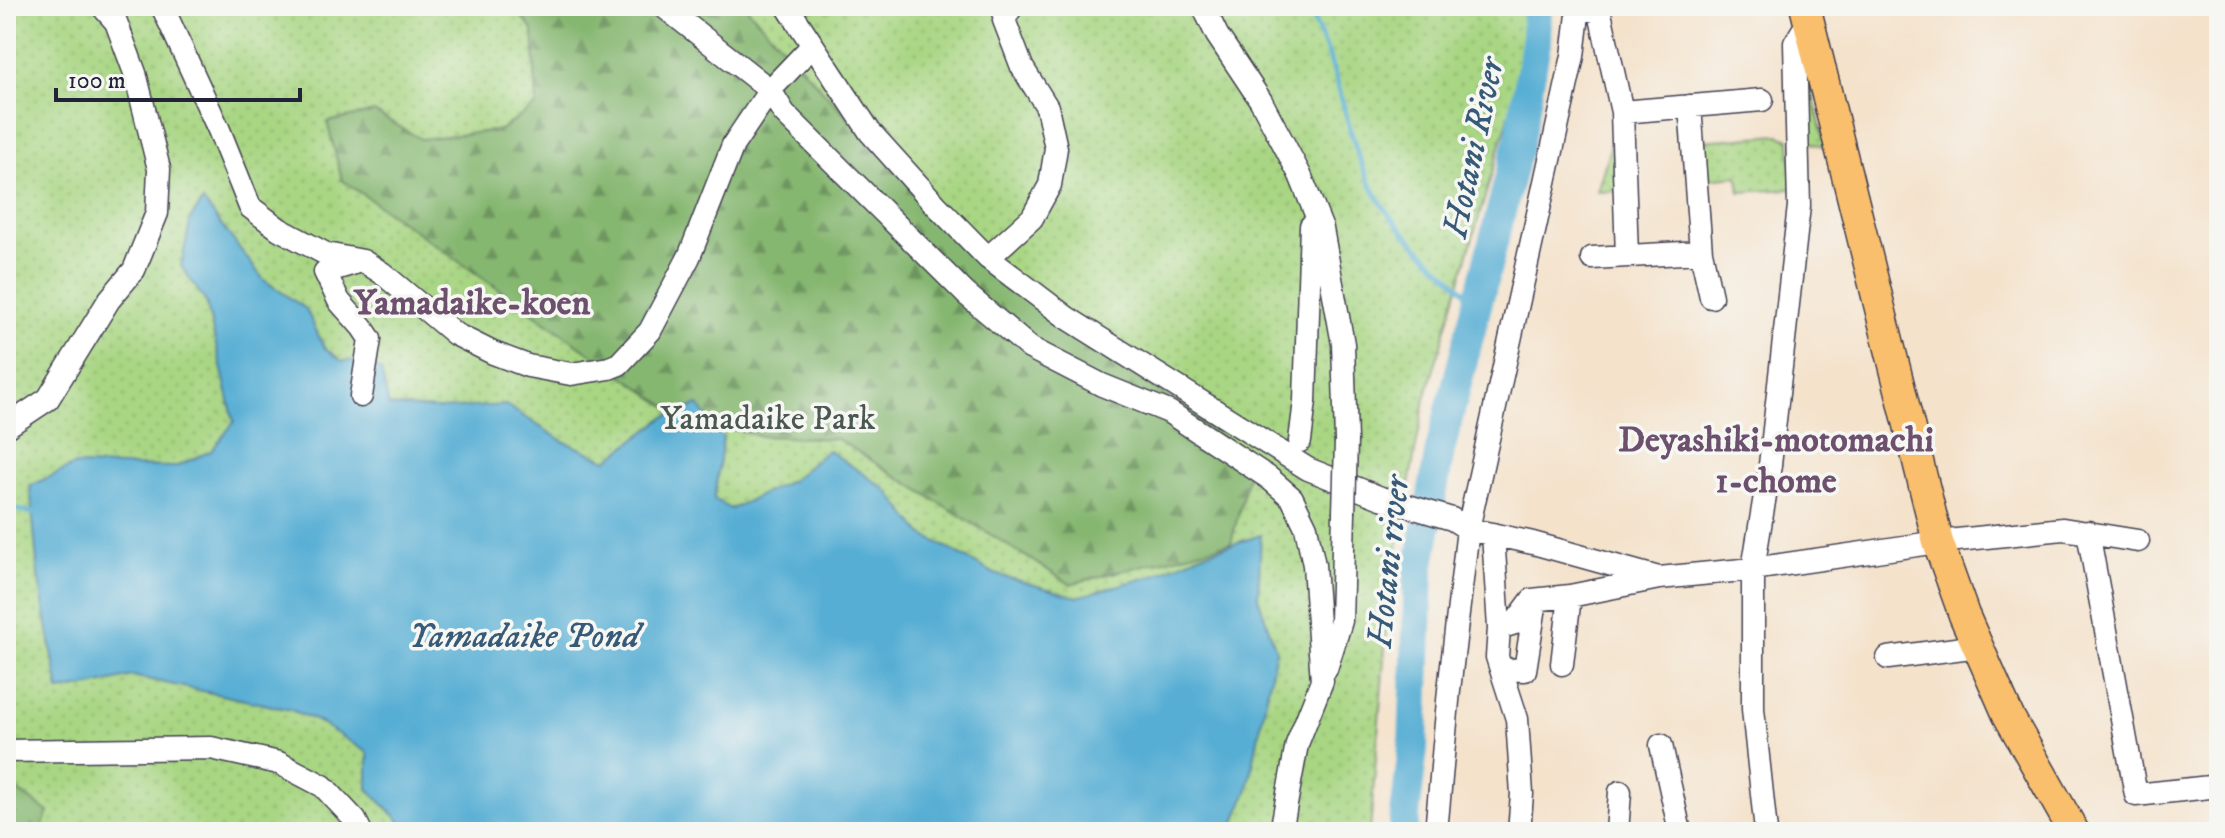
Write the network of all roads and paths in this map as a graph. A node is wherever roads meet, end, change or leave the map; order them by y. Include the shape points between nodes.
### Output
1 (102, 6) edge
2 (162, 6) edge
3 (663, 6) edge
4 (787, 6) edge
5 (1012, 6) edge
6 (1203, 6) edge
7 (1580, 6) edge
8 (1807, 14) edge
9 (812, 46) junction
10 (770, 90) junction
11 (1762, 100) dead end
12 (1690, 106) junction
13 (1622, 112) junction
14 (1312, 209) junction
15 (1701, 252) junction
16 (1627, 256) junction
17 (988, 258) junction
18 (1592, 258) dead end
19 (363, 261) junction
20 (1711, 297) dead end
21 (361, 396) dead end
22 (6, 427) edge
23 (1300, 441) dead end
24 (1460, 524) junction
25 (2088, 532) junction
26 (1493, 534) junction
27 (2138, 541) dead end
28 (1938, 542) junction
29 (1753, 569) junction
30 (1659, 578) junction
31 (1570, 596) junction
32 (1536, 600) junction
33 (1499, 628) junction
34 (1978, 646) junction
35 (1888, 658) dead end
36 (1562, 664) dead end
37 (1501, 669) junction
38 (1322, 681) junction
39 (1661, 745) dead end
40 (6, 751) edge
41 (2219, 786) edge
42 (1620, 792) dead end
43 (361, 832) edge
44 (1281, 832) edge
45 (1436, 832) edge
46 (1519, 832) edge
47 (1617, 832) edge
48 (1680, 832) edge
49 (1766, 832) edge
50 (2074, 832) edge

1 - 22 street via 116,22 135,73 159,169 157,213 134,270 109,300 48,399
2 - 19 street via 250,207 326,254
3 - 10 street
4 - 9 street
5 - 17 street via 1004,20 1022,67 1047,107 1056,148 1050,185 1032,218
6 - 14 street via 1261,101
7 - 13 street via 1600,13
7 - 24 street via 1573,56
8 - 28 main road
8 - 29 street via 1795,43 1799,206
9 - 10 street
9 - 17 street via 870,132
10 - 19 street via 733,145 689,257 650,331 619,364 571,374 493,353 455,334
10 - 38 street via 784,113 966,294 1030,348 1169,412 1292,498 1306,527 1314,565
11 - 12 street
12 - 13 street
12 - 15 street
13 - 16 street
14 - 23 street
14 - 38 street, bridge via 1322,229 1343,344 1346,441 1341,621
15 - 16 street
15 - 20 street
16 - 18 street
17 - 24 street via 1066,317 1308,469
19 - 21 street via 325,272 339,301 370,339
24 - 26 street
24 - 45 street
25 - 27 street
25 - 28 street via 2063,529
25 - 41 street via 2136,795
26 - 30 street
26 - 33 street
28 - 29 street
28 - 34 main road
29 - 30 street
29 - 49 street via 1753,709
30 - 31 street
31 - 32 street
31 - 36 street
32 - 33 street via 1515,623
32 - 37 street via 1525,670
33 - 37 street
34 - 35 street
34 - 50 main road via 2008,715
37 - 46 street via 1517,719
38 - 44 street via 1297,744
39 - 48 street
40 - 43 street via 211,748 279,763 323,786
42 - 47 street

